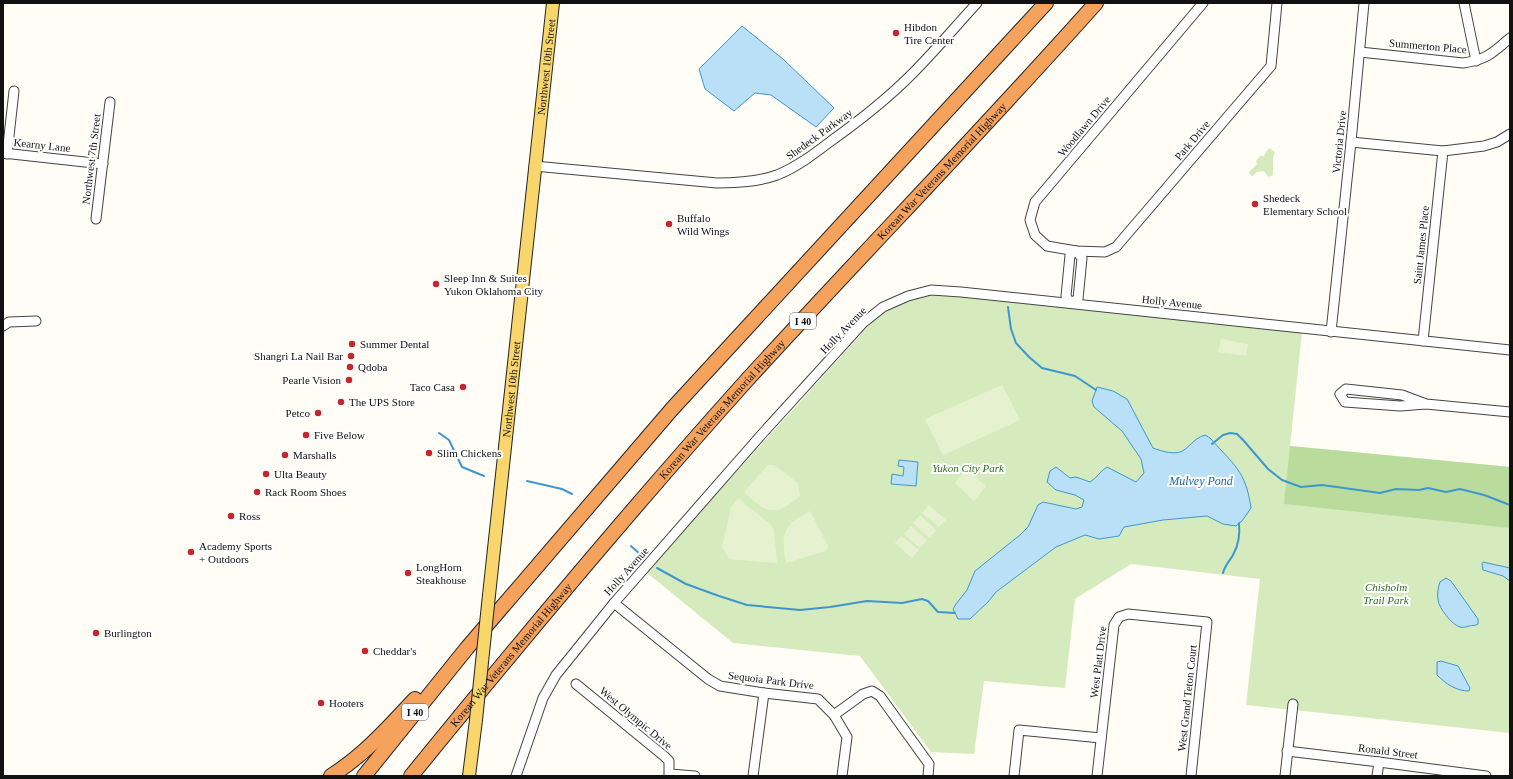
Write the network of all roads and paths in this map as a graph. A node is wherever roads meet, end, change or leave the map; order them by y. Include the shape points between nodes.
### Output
1 (553, 3) edge
2 (977, 3) edge
3 (1045, 3) edge
4 (1096, 3) edge
5 (1203, 3) edge
6 (1277, 3) edge
7 (1364, 3) edge
8 (1464, 3) edge
9 (1510, 38) edge
10 (1360, 52) junction
11 (1476, 61) junction
12 (14, 91) dead end
13 (110, 102) dead end
14 (1510, 134) edge
15 (1351, 142) junction
16 (1443, 151) junction
17 (5, 153) edge
18 (103, 164) junction
19 (534, 166) junction
20 (96, 219) dead end
21 (1076, 251) junction
22 (1070, 303) junction
23 (36, 321) dead end
24 (3, 326) edge
25 (1331, 332) junction
26 (1423, 341) junction
27 (1510, 350) edge
28 (1426, 404) junction
29 (1510, 412) edge
30 (614, 603) junction
31 (1208, 622) joint
32 (467, 648) junction
33 (576, 684) dead end
34 (764, 694) junction
35 (1293, 704) dead end
36 (834, 715) junction
37 (1101, 738) junction
38 (1287, 752) junction
39 (1379, 762) junction
40 (1459, 774) edge
41 (670, 775) edge
42 (331, 776) edge
43 (364, 776) edge
44 (411, 776) edge
45 (469, 776) edge
46 (516, 776) edge
47 (696, 776) edge
48 (753, 776) edge
49 (842, 776) edge
50 (928, 776) edge
51 (1014, 776) edge
52 (1097, 776) edge
53 (1191, 776) edge
54 (1284, 776) edge
55 (1377, 776) edge
56 (1486, 776) edge

1 - 19 main road, Northwest 10th Street
2 - 19 street, Shedeck Parkway via 911,75 877,106 803,162 776,175 756,181 717,183
3 - 32 highway, I 40 via 712,364
4 - 44 highway, Korean War Veterans Memorial Highway / I 40 via 748,379 661,477 558,597
5 - 21 street, Woodlawn Drive via 1035,202 1030,220 1034,235 1047,246
6 - 21 street, Park Drive via 1271,66 1116,247 1105,252
7 - 10 street, Victoria Drive
8 - 11 street
9 - 11 street, Summerton Place via 1490,55
10 - 11 street, Summerton Place via 1463,63
10 - 15 street, Victoria Drive
12 - 17 street
13 - 18 street, Northwest 7th Street
14 - 16 street via 1484,146
15 - 16 street
15 - 25 street, Victoria Drive
16 - 26 street, Saint James Place
17 - 18 street, Kearny Lane
18 - 20 street, Northwest 7th Street
19 - 45 main road, Northwest 10th Street, bridge
21 - 22 street via 1082,258 1078,299
22 - 25 street, Holly Avenue
22 - 30 street, Holly Avenue via 931,290 908,296 883,307 863,323
23 - 24 street via 9,322
25 - 26 street, Holly Avenue
26 - 27 street, Holly Avenue
28 - 28 street via 1400,406 1345,402 1340,394 1346,389 1402,395
28 - 29 street
30 - 34 street, Sequoia Park Drive via 708,679 720,686
30 - 46 street, Holly Avenue via 556,675 543,698
31 - 37 street, West Platt Drive via 1128,614 1119,617 1114,625
31 - 53 street, West Grand Teton Court
32 - 42 highway via 441,671 375,742
32 - 43 highway, I 40
33 - 41 street, West Olympic Drive via 664,756 669,761
34 - 36 street, Sequoia Park Drive via 818,699
34 - 48 street
35 - 38 street
36 - 49 street, Sequoia Park Drive via 846,737
36 - 50 street via 863,694 872,691 880,696 929,764
37 - 51 street via 1019,730
37 - 52 street, West Platt Drive
38 - 39 street, Ronald Street
38 - 54 street
39 - 40 street, Ronald Street
39 - 55 street
40 - 56 street, Ronald Street
41 - 47 street

